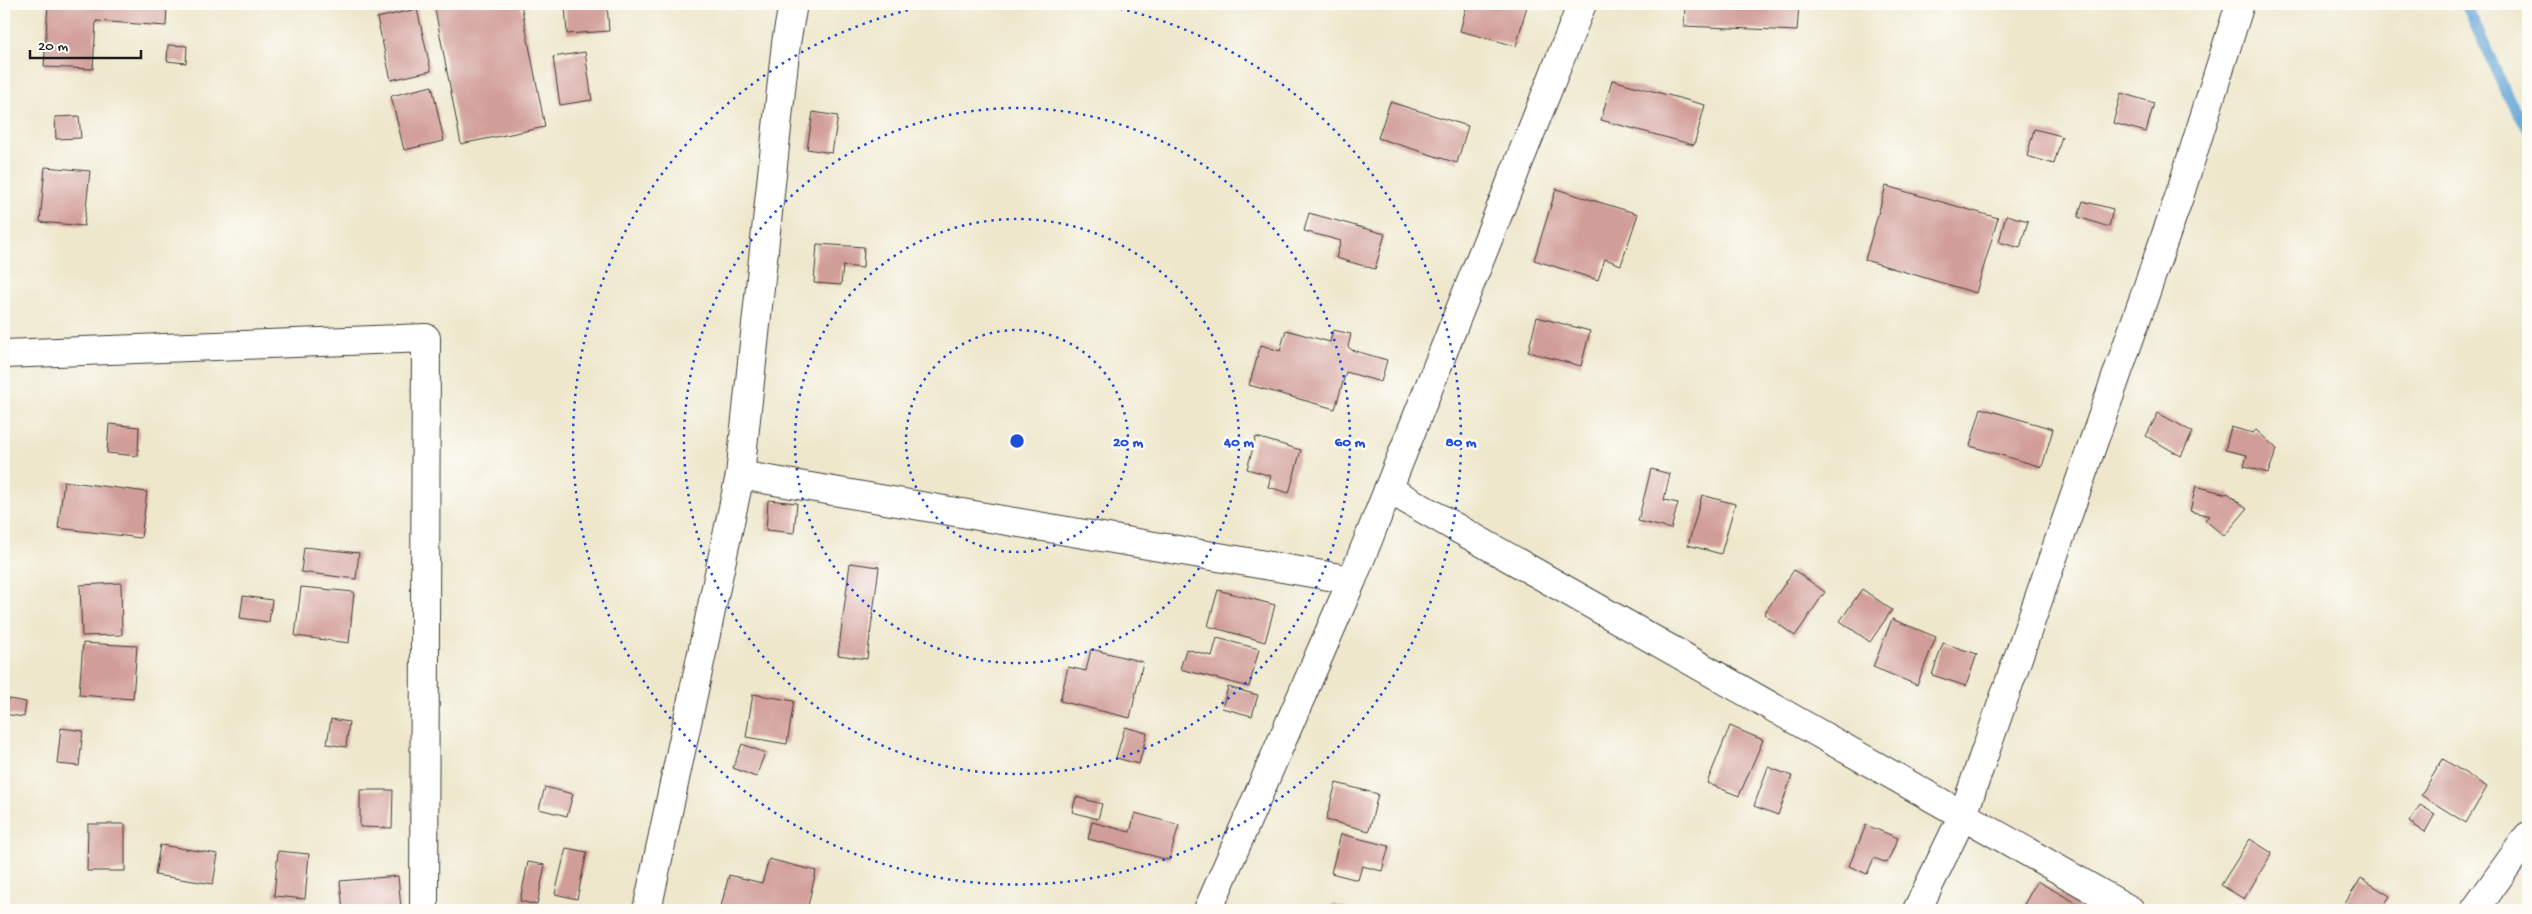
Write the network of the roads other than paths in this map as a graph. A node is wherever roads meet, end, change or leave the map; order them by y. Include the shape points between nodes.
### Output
1 (793, 4) edge
2 (1582, 4) edge
3 (2240, 4) edge
4 (4, 354) edge
5 (740, 475) junction
6 (1388, 489) junction
7 (1352, 580) junction
8 (1963, 815) junction
9 (2528, 836) edge
10 (424, 910) edge
11 (647, 910) edge
12 (1208, 910) edge
13 (1917, 910) edge
14 (2130, 910) edge
15 (2475, 910) edge

1 - 5 street via 786,43
2 - 6 street
3 - 8 street via 2178,200
4 - 10 street via 426,338
5 - 7 street
5 - 11 street
6 - 7 street
6 - 8 street
7 - 12 street
8 - 13 street
8 - 14 street
9 - 15 street

